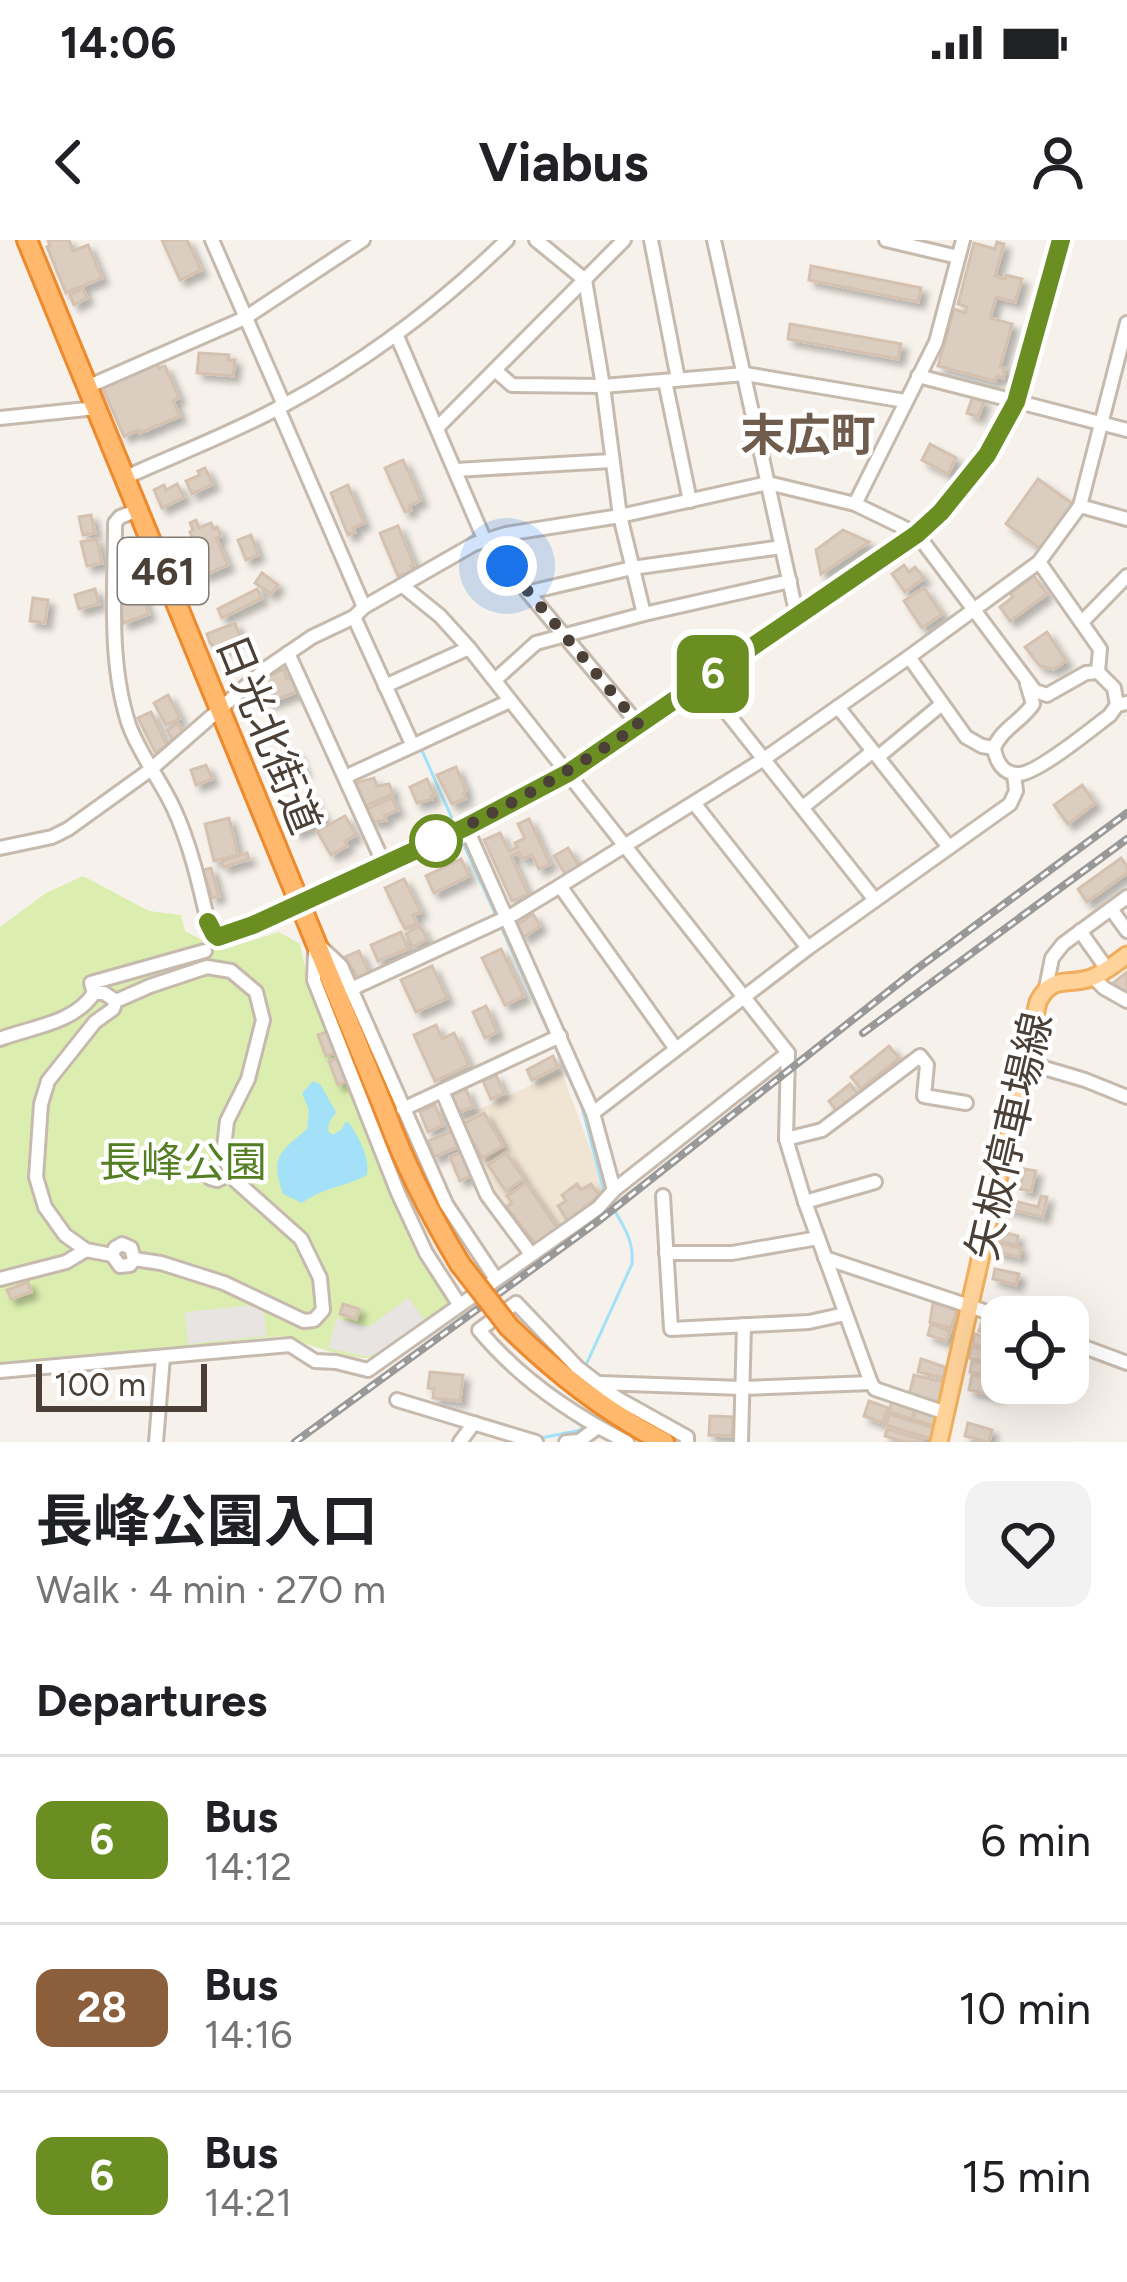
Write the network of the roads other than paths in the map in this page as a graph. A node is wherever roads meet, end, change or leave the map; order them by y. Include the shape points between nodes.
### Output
1 (27, 240) edge
2 (212, 240) edge
3 (363, 240) edge
4 (507, 240) edge
5 (536, 240) edge
6 (624, 240) edge
7 (650, 240) edge
8 (715, 240) edge
9 (886, 240) edge
10 (962, 240) edge
11 (1061, 240) edge
12 (958, 257) junction
13 (585, 280) junction
14 (245, 318) junction
15 (1127, 323) edge
16 (397, 336) junction
17 (496, 371) junction
18 (745, 374) junction
19 (918, 376) junction
20 (672, 380) junction
21 (603, 386) junction
22 (87, 387) junction
23 (905, 401) junction
24 (1016, 402) junction
25 (281, 407) junction
26 (96, 408) junction
27 (0, 418) edge
28 (1101, 423) junction
29 (437, 428) junction
30 (1127, 430) edge
31 (611, 461) junction
32 (455, 470) junction
33 (124, 478) junction
34 (768, 483) junction
35 (690, 501) junction
36 (855, 504) junction
37 (1080, 506) junction
38 (137, 510) junction
39 (620, 516) junction
40 (1127, 519) edge
41 (917, 534) junction
42 (485, 541) junction
43 (782, 547) junction
44 (1039, 562) junction
45 (632, 568) junction
46 (1127, 576) edge
47 (790, 581) junction
48 (403, 586) junction
49 (530, 592) junction
50 (972, 610) junction
51 (359, 612) junction
52 (644, 614) junction
53 (797, 616) junction
54 (1082, 622) junction
55 (565, 635) junction
56 (469, 648) junction
57 (289, 653) junction
58 (909, 657) junction
59 (1098, 672) junction
60 (495, 680) junction
61 (703, 681) junction
62 (1027, 683) junction
63 (385, 686) junction
64 (510, 701) junction
65 (943, 704) junction
66 (1122, 704) edge
67 (838, 707) junction
68 (221, 710) junction
69 (639, 725) junction
70 (412, 744) junction
71 (994, 748) junction
72 (875, 754) junction
73 (764, 759) junction
74 (150, 770) junction
75 (568, 773) junction
76 (1014, 774) junction
77 (345, 777) junction
78 (694, 803) junction
79 (802, 807) junction
80 (466, 827) junction
81 (625, 846) junction
82 (0, 848) edge
83 (949, 848) junction
84 (384, 864) junction
85 (560, 886) junction
86 (875, 900) junction
87 (300, 902) junction
88 (1122, 904) edge
89 (507, 918) junction
90 (1080, 931) junction
91 (1127, 931) edge
92 (316, 943) junction
93 (808, 948) junction
94 (205, 951) dead end
95 (1127, 956) edge
96 (1100, 973) junction
97 (1046, 988) junction
98 (351, 989) junction
99 (94, 993) junction
100 (745, 996) junction
101 (116, 1001) junction
102 (1127, 1001) edge
103 (560, 1036) junction
104 (0, 1039) edge
105 (676, 1048) junction
106 (788, 1053) junction
107 (1024, 1063) junction
108 (442, 1091) junction
109 (1127, 1097) edge
110 (966, 1103) dead end
111 (403, 1109) junction
112 (593, 1113) junction
113 (786, 1139) junction
114 (205, 1170) dead end
115 (230, 1174) junction
116 (874, 1181) dead end
117 (614, 1190) junction
118 (663, 1196) dead end
119 (805, 1202) junction
120 (818, 1238) junction
121 (86, 1250) junction
122 (666, 1252) junction
123 (531, 1254) junction
124 (825, 1258) junction
125 (496, 1279) junction
126 (0, 1280) edge
127 (459, 1304) junction
128 (970, 1306) junction
129 (981, 1310) edge
130 (845, 1314) junction
131 (744, 1325) junction
132 (1089, 1349) edge
133 (163, 1358) junction
134 (1127, 1363) edge
135 (0, 1371) edge
136 (871, 1383) junction
137 (599, 1384) junction
138 (743, 1388) junction
139 (398, 1400) dead end
140 (946, 1413) junction
141 (474, 1423) junction
142 (598, 1427) junction
143 (503, 1437) edge
144 (156, 1442) edge
145 (460, 1442) edge
146 (536, 1442) edge
147 (570, 1442) edge
148 (628, 1442) edge
149 (664, 1442) edge
150 (687, 1442) edge
151 (741, 1442) edge
152 (939, 1442) edge

1 - 22 highway, 日光北街道 / 461
2 - 14 street
3 - 14 street
4 - 16 street
5 - 13 street
6 - 13 street
7 - 20 street
8 - 18 street
9 - 12 street
10 - 12 street
11 - 24 street
12 - 19 street via 936,342
13 - 17 street
13 - 21 street
14 - 22 street
14 - 25 street
15 - 28 street
16 - 25 street
16 - 29 street
17 - 21 street via 512,385
17 - 29 street
18 - 20 street
18 - 23 street
18 - 34 street
19 - 23 street
19 - 24 street
20 - 21 street
20 - 35 street
21 - 31 street
22 - 26 highway, 日光北街道 / 461
23 - 36 street
24 - 28 street
24 - 41 street via 973,475
25 - 33 street
25 - 51 street
26 - 27 street
26 - 33 highway, 日光北街道 / 461
28 - 30 street
28 - 37 street
29 - 32 street
31 - 32 street
31 - 39 street
32 - 42 street
33 - 38 highway, 日光北街道 / 461
34 - 35 street
34 - 36 street
34 - 43 street
35 - 39 street
36 - 41 street
37 - 40 street
37 - 44 street
38 - 68 highway, 日光北街道 / 461
38 - 74 street via 115,523 115,638 123,702
39 - 42 street
39 - 45 street
41 - 50 street
41 - 53 street
42 - 48 street
42 - 49 street
43 - 45 street
43 - 47 street
44 - 50 street
44 - 54 street
45 - 49 street
45 - 52 street
46 - 54 street
47 - 52 street
47 - 53 street
48 - 51 street
48 - 56 street
49 - 55 street
50 - 58 street
50 - 62 street
51 - 57 street
51 - 63 street
52 - 55 street
53 - 61 street
54 - 59 street via 1100,649
55 - 60 street via 536,643
55 - 69 street
56 - 60 street
56 - 63 street
57 - 68 street
57 - 77 street
58 - 65 street
58 - 67 street
59 - 62 street via 1047,695
59 - 66 street
60 - 64 street
61 - 69 street
61 - 73 street
62 - 71 street via 1030,710
63 - 70 street
64 - 70 street
64 - 75 street
65 - 71 street via 966,737
65 - 72 street
66 - 76 street via 1040,766
67 - 72 street
67 - 73 street
68 - 74 street
68 - 87 highway, 日光北街道 / 461
69 - 75 street
70 - 77 street
71 - 76 street
72 - 79 street
72 - 83 street
73 - 78 street
73 - 79 street
74 - 82 street via 68,829
74 - 87 street via 186,837 214,934
75 - 80 street
75 - 81 street
76 - 83 street via 1010,804
77 - 84 street
78 - 81 street
78 - 93 street
79 - 86 street
80 - 84 street
80 - 89 street
81 - 85 street
81 - 100 street
83 - 86 street
84 - 87 street
85 - 89 street
85 - 105 street
86 - 93 street
87 - 92 highway, 日光北街道 / 461
88 - 90 street
88 - 91 street
89 - 98 street
89 - 103 street
90 - 96 street
90 - 97 street via 1052,958
92 - 98 street
92 - 127 street via 314,980 398,1193
92 - 149 highway, 日光北街道 / 461, bridge via 401,1157 460,1264 541,1359
93 - 100 street
94 - 99 street via 91,983
95 - 96 main road, 矢板停車場線
96 - 97 main road, 矢板停車場線
96 - 102 street via 1103,988
97 - 107 main road, 矢板停車場線
98 - 111 street
99 - 101 street
99 - 104 street via 57,1022
100 - 105 street
100 - 106 street
101 - 115 street via 207,967 231,971 256,992 256,1049 223,1136
101 - 121 street via 65,1057 41,1105 41,1197 65,1235
103 - 108 street
103 - 112 street
105 - 112 street
106 - 113 street
106 - 117 street
107 - 109 street
107 - 128 main road, 矢板停車場線
108 - 111 street
108 - 123 street via 487,1195
110 - 113 street via 924,1096 927,1065 920,1056 822,1130
111 - 125 street via 446,1204
112 - 117 street
113 - 119 street
114 - 115 street via 217,1180
115 - 121 street via 301,1239 320,1278 323,1310 314,1320 189,1270 134,1259 122,1244 112,1256
116 - 119 street
117 - 123 street
118 - 122 street
119 - 120 street
120 - 122 street via 732,1253
120 - 124 street
121 - 126 street
122 - 131 street via 671,1329
123 - 125 street
124 - 128 street
124 - 130 street
125 - 127 street
127 - 133 street via 368,1370 315,1361 290,1345
128 - 129 street
128 - 140 main road, 矢板停車場線
130 - 131 street
130 - 136 street
131 - 138 street
132 - 134 street
133 - 135 street
133 - 144 street
136 - 138 street
136 - 140 street
137 - 138 street
137 - 142 street via 516,1303 479,1330
137 - 150 street
138 - 151 street
139 - 141 street
140 - 152 main road, 矢板停車場線
141 - 143 street
141 - 145 street
142 - 147 street
142 - 148 street
143 - 146 street

